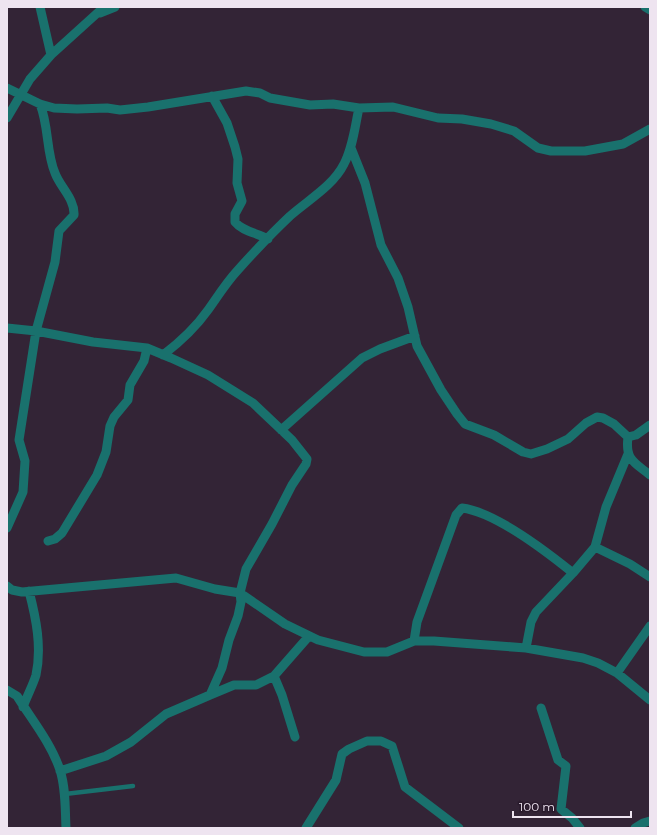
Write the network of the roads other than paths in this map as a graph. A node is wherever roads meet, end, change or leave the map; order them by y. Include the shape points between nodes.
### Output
1 (40, 7) edge
2 (115, 7) edge
3 (645, 7) edge
4 (101, 10) edge
5 (650, 10) edge
6 (50, 55) junction
7 (7, 88) edge
8 (21, 95) junction
9 (212, 96) junction
10 (40, 104) junction
11 (359, 108) junction
12 (7, 118) edge
13 (650, 129) edge
14 (351, 148) junction
15 (268, 239) junction
16 (7, 328) edge
17 (36, 330) junction
18 (415, 336) junction
19 (147, 348) junction
20 (163, 355) junction
21 (650, 425) edge
22 (281, 430) junction
23 (628, 437) junction
24 (628, 454) junction
25 (650, 475) edge
26 (7, 528) edge
27 (48, 541) dead end
28 (595, 547) junction
29 (574, 573) junction
30 (650, 577) edge
31 (7, 586) edge
32 (29, 591) junction
33 (240, 593) junction
34 (650, 626) edge
35 (309, 636) junction
36 (414, 641) junction
37 (526, 648) junction
38 (617, 674) junction
39 (274, 676) junction
40 (7, 690) edge
41 (210, 695) junction
42 (650, 700) edge
43 (23, 707) junction
44 (541, 708) dead end
45 (295, 736) dead end
46 (60, 771) junction
47 (133, 786) dead end
48 (65, 794) junction
49 (650, 821) edge
50 (66, 828) edge
51 (306, 828) edge
52 (459, 828) edge
53 (580, 828) edge
54 (635, 828) edge

1 - 6 street
2 - 4 street
3 - 5 street
4 - 6 street
6 - 8 street via 30,79
7 - 8 street
8 - 10 street
8 - 12 street
9 - 10 street via 120,110 54,108
9 - 11 street via 246,91 310,105 333,104
9 - 15 street via 228,123 238,159 237,183 242,201 235,214 235,222 239,227
10 - 17 street via 46,118 54,173 74,209 74,215 59,232 55,262
11 - 13 street via 393,107 438,118 491,124 514,131 538,148 551,152 585,151 623,144
11 - 14 street
14 - 15 street via 344,164 334,177
14 - 18 street via 365,183 381,245 398,278
15 - 20 street via 221,289 208,310 187,335
16 - 17 street
17 - 19 street via 93,342
17 - 26 street via 19,440 25,461 23,492
18 - 22 street via 362,358
18 - 23 street via 417,346 441,390 465,424 494,435 523,452 531,454 547,449 568,439 597,417 614,424
19 - 20 street
19 - 27 street via 144,361 130,385 128,400 110,426 106,452 97,475 62,533
20 - 22 street via 208,375 237,393 252,403
21 - 23 street via 636,435
22 - 33 street via 302,451 306,464 246,568
23 - 24 street
24 - 25 street
24 - 28 street via 606,506
28 - 29 street
28 - 30 street
29 - 36 street via 515,531 482,514 462,508 456,515 417,622
29 - 37 street via 536,612 531,622
31 - 32 street via 12,590
32 - 33 street via 176,578
32 - 43 street via 38,637 38,659 36,676
33 - 35 street
33 - 41 street via 238,616 222,668
34 - 38 street
35 - 36 street via 364,652 377,653 387,652
35 - 39 street
36 - 37 street
37 - 38 street via 583,658
38 - 42 street
39 - 41 street via 256,685 234,685
39 - 45 street
40 - 43 street via 17,696
41 - 46 street via 157,719 131,742 106,756
43 - 46 street via 48,744
44 - 53 street via 558,760 566,766 561,809
46 - 48 street
47 - 48 lane
48 - 50 street
49 - 54 street
51 - 52 street via 336,780 342,754 367,741 381,741 392,746 405,787

